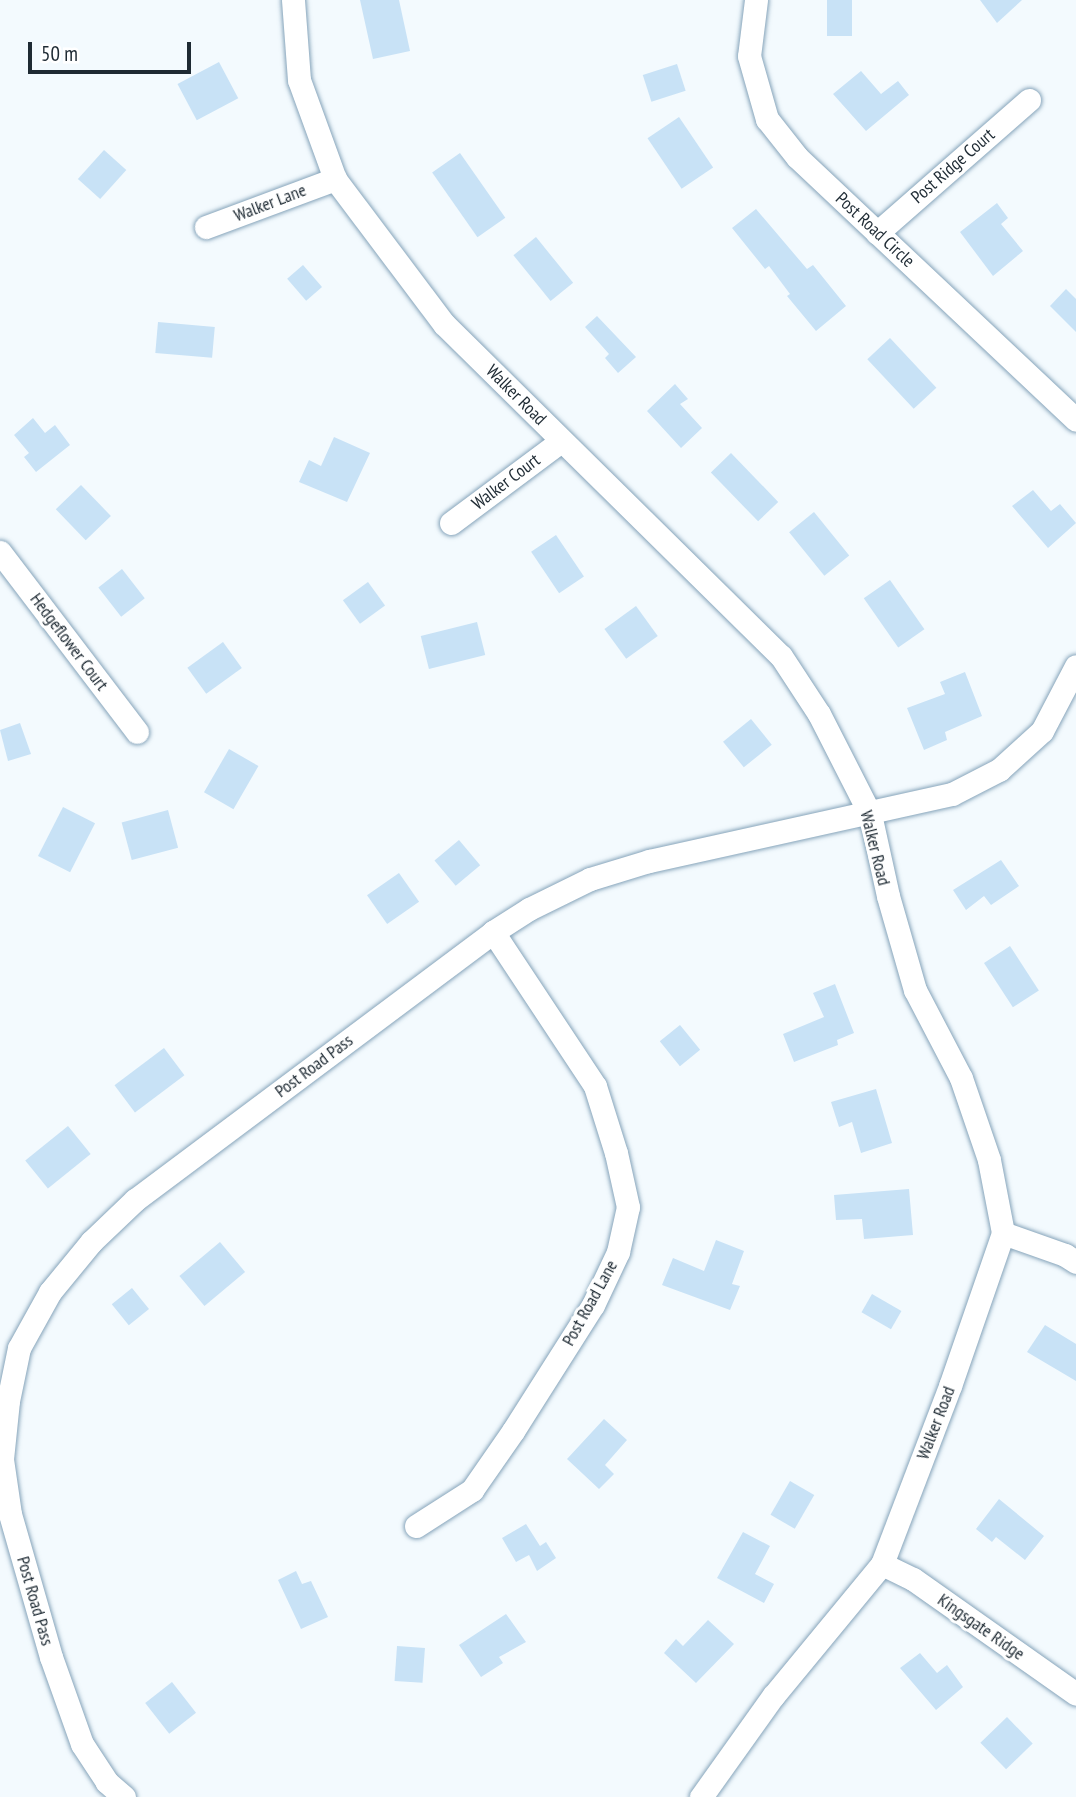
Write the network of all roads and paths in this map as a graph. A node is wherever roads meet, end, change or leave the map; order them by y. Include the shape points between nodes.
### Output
1 (293, 0) edge
2 (756, 0) edge
3 (1029, 100) dead end
4 (335, 178) junction
5 (206, 227) dead end
6 (877, 233) junction
7 (1076, 420) edge
8 (561, 441) junction
9 (452, 523) dead end
10 (0, 552) edge
11 (1076, 666) edge
12 (137, 732) dead end
13 (870, 814) junction
14 (493, 932) junction
15 (1003, 1233) junction
16 (1076, 1262) edge
17 (416, 1526) dead end
18 (882, 1563) junction
19 (1076, 1694) edge
20 (124, 1797) edge
21 (701, 1797) edge

1 - 4 street, Walker Road via 299,80
2 - 6 street, Post Road Circle via 749,56 767,119 797,157
3 - 6 street, Post Ridge Court
4 - 5 street, Walker Lane
4 - 8 street, Walker Road via 444,324
6 - 7 street, Post Road Circle
8 - 9 street, Walker Court
8 - 13 street, Walker Road via 781,656 820,714
10 - 12 street, Hedgeflower Court
11 - 13 street, Post Road Pass via 1042,731 999,770 952,794
13 - 14 street, Post Road Pass via 649,861 590,879
13 - 15 street, Walker Road via 915,990 961,1078 989,1160
14 - 17 street, Post Road Lane via 595,1086 628,1207 618,1252 593,1305 513,1431 472,1490
14 - 20 street, Post Road Pass via 135,1200 91,1242 50,1292 19,1348 2,1458 10,1514 51,1657 82,1744 107,1782
15 - 16 street
15 - 18 street, Walker Road
18 - 19 street, Kingsgate Ridge via 913,1578
18 - 21 street, Walker Road via 773,1696

